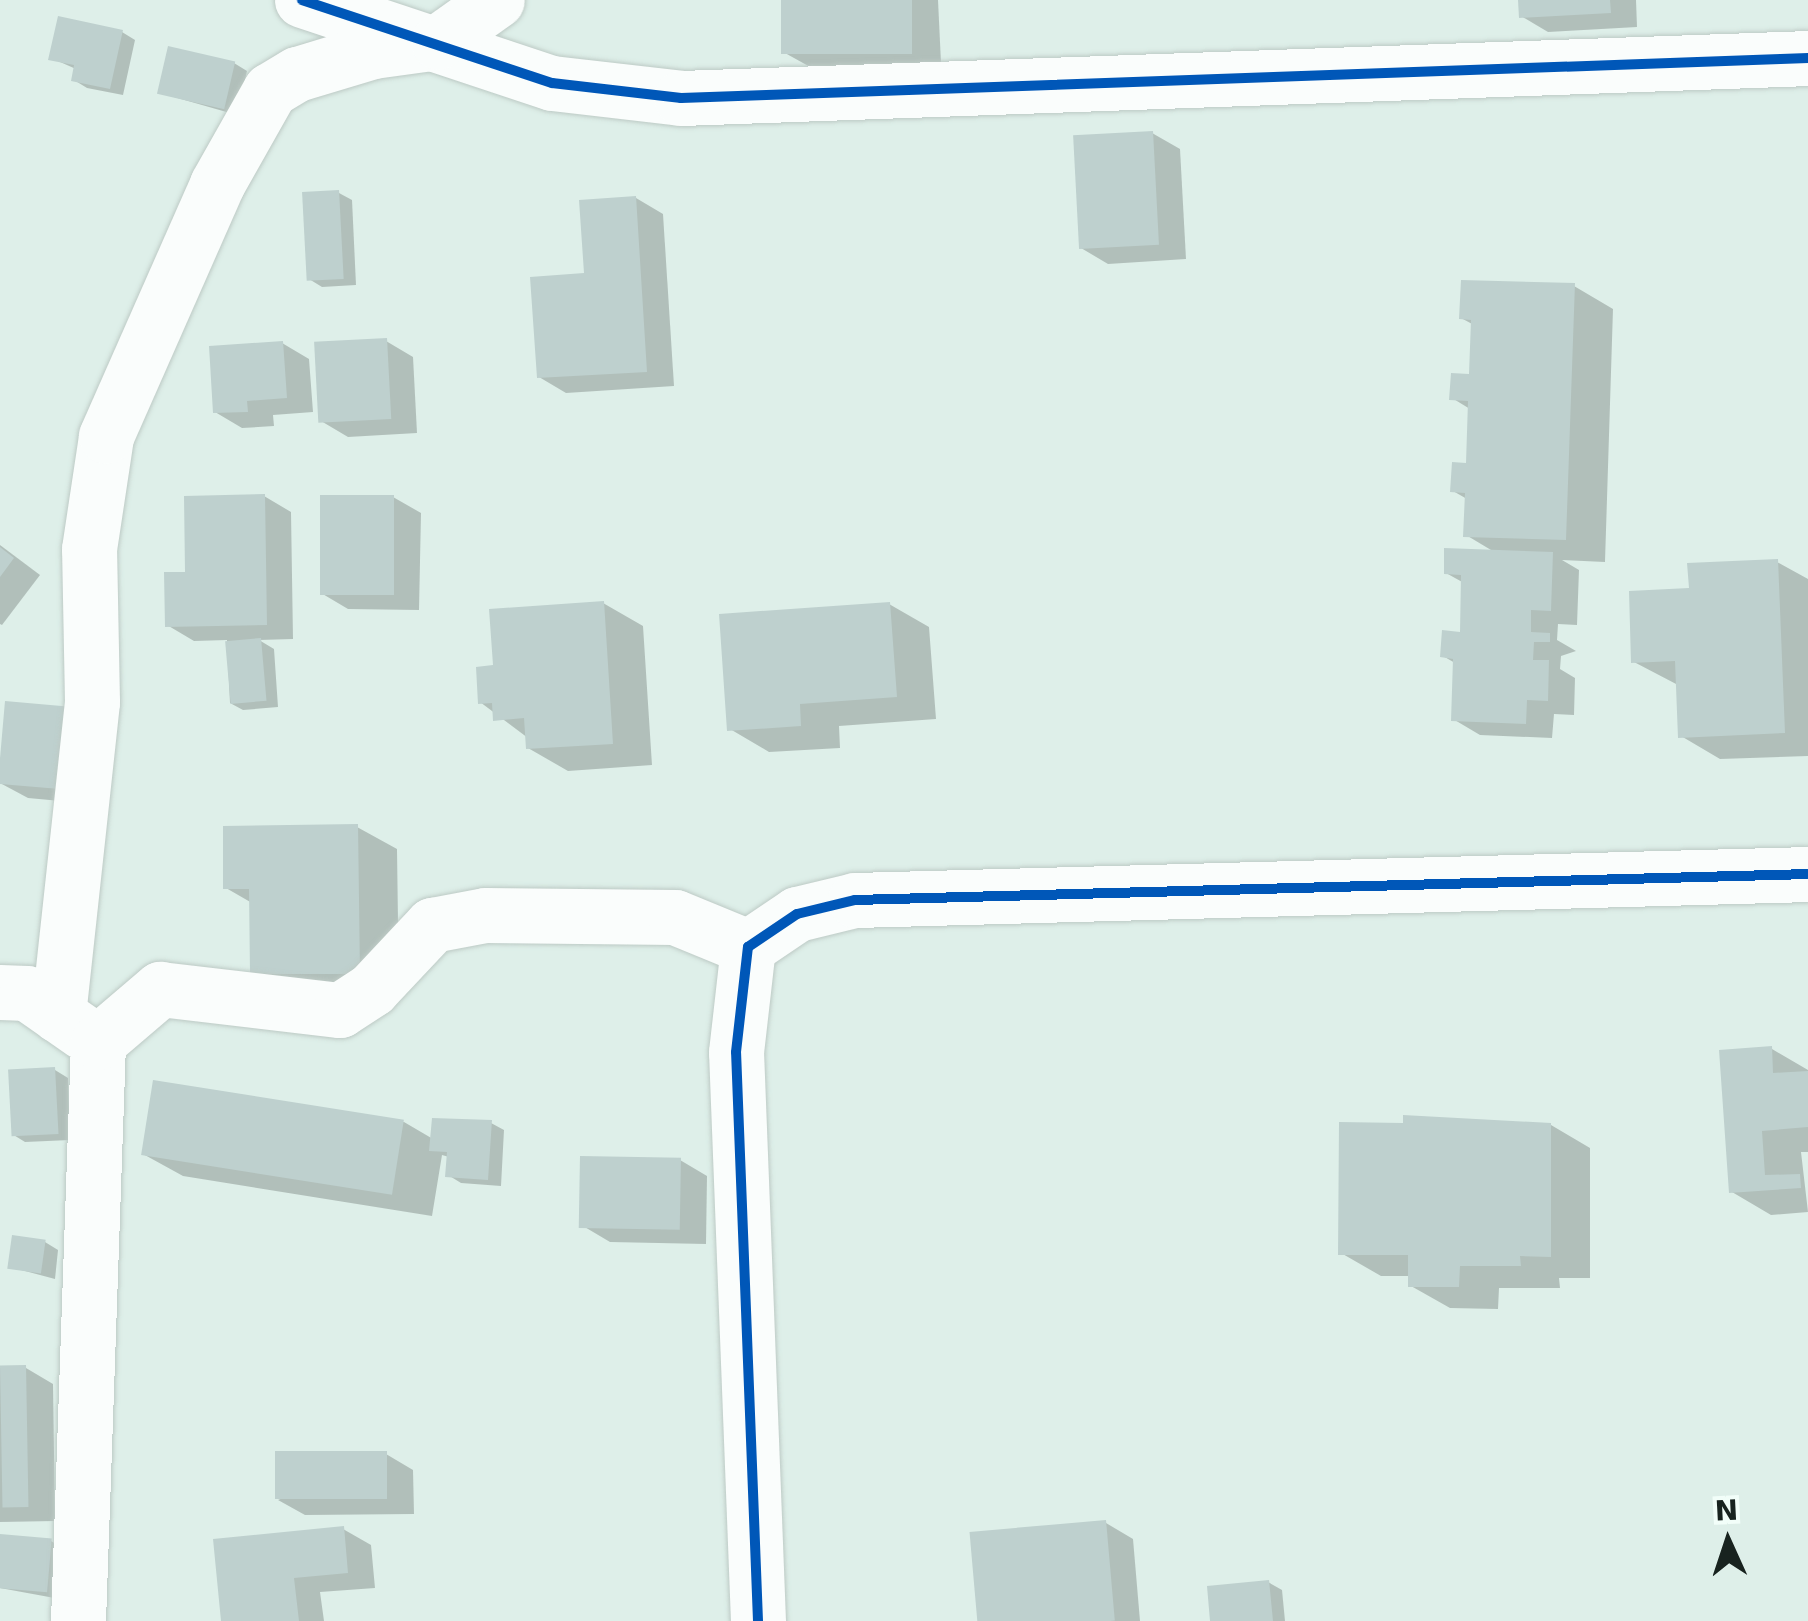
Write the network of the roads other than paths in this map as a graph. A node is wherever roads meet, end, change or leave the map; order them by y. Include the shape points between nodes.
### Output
1 (302, 0) edge
2 (497, 0) edge
3 (438, 42) junction
4 (1808, 58) edge
5 (1808, 874) edge
6 (748, 947) junction
7 (0, 992) edge
8 (78, 1029) junction
9 (78, 1621) edge
10 (758, 1621) edge

1 - 3 street
2 - 3 street
3 - 4 street via 552,83 680,98
3 - 8 street via 373,51 297,74 270,90 217,184 106,436 90,549 92,702
5 - 6 street via 855,900 797,914
6 - 8 street via 675,917 485,915 432,925 372,989 340,1010 160,989
6 - 10 street via 736,1052
7 - 8 street via 27,993
8 - 9 street

